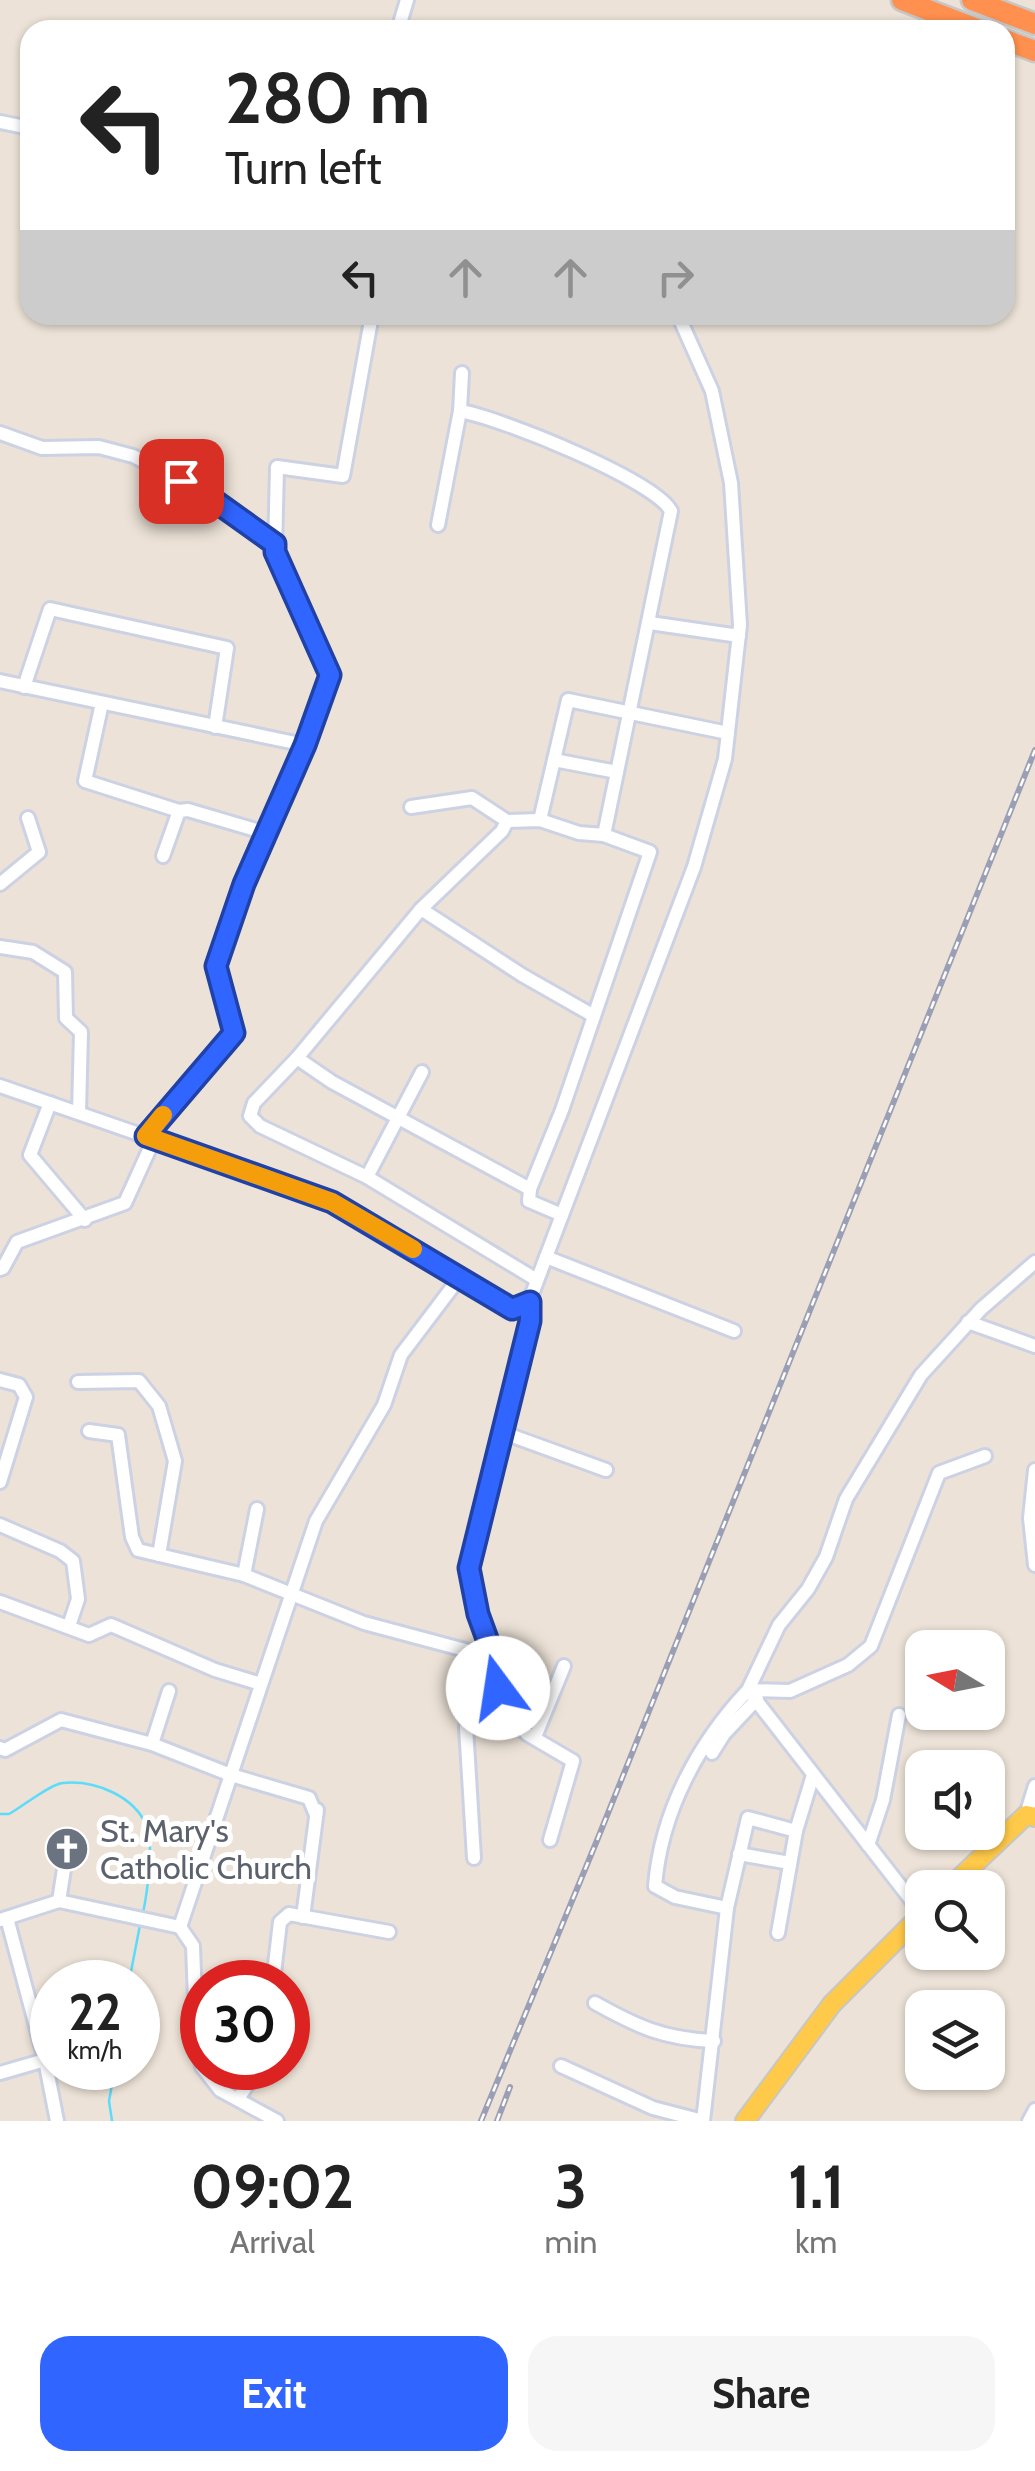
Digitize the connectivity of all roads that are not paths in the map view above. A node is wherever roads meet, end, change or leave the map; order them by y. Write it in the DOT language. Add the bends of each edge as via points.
graph roads {
  1 [pos="902,0"];
  2 [pos="972,0"];
  3 [pos="954,20"];
  4 [pos="1035,24"];
  5 [pos="370,325"];
  6 [pos="683,325"];
  7 [pos="462,372"];
  8 [pos="460,411"];
  9 [pos="0,433"];
  10 [pos="438,525"];
  11 [pos="275,544"];
  12 [pos="650,623"];
  13 [pos="739,636"];
  14 [pos="0,682"];
  15 [pos="24,687"];
  16 [pos="102,703"];
  17 [pos="630,710"];
  18 [pos="215,726"];
  19 [pos="728,733"];
  20 [pos="305,745"];
  21 [pos="554,760"];
  22 [pos="618,772"];
  23 [pos="411,807"];
  24 [pos="179,811"];
  25 [pos="28,818"];
  26 [pos="540,820"];
  27 [pos="507,821"];
  28 [pos="266,832"];
  29 [pos="604,835"];
  30 [pos="163,856"];
  31 [pos="0,884"];
  32 [pos="421,909"];
  33 [pos="0,947"];
  34 [pos="594,1016"];
  35 [pos="296,1058"];
  36 [pos="422,1072"];
  37 [pos="0,1086"];
  38 [pos="50,1103"];
  39 [pos="78,1112"];
  40 [pos="398,1117"];
  41 [pos="150,1137"];
  42 [pos="367,1177"];
  43 [pos="530,1189"];
  44 [pos="562,1215"];
  45 [pos="84,1220"];
  46 [pos="546,1257"];
  47 [pos="1035,1262"];
  48 [pos="0,1268"];
  49 [pos="460,1277"];
  50 [pos="538,1280"];
  51 [pos="530,1302"];
  52 [pos="968,1322"];
  53 [pos="734,1331"];
  54 [pos="1035,1346"];
  55 [pos="0,1380"];
  56 [pos="78,1382"];
  57 [pos="89,1431"];
  58 [pos="504,1433"];
  59 [pos="984,1456"];
  60 [pos="606,1470"];
  61 [pos="1034,1473"];
  62 [pos="0,1482"];
  63 [pos="257,1509"];
  64 [pos="0,1525"];
  65 [pos="1034,1536"];
  66 [pos="159,1555"];
  67 [pos="1035,1566"];
  68 [pos="244,1576"];
  69 [pos="292,1592"];
  70 [pos="0,1602"];
  71 [pos="70,1626"];
  72 [pos="490,1652"];
  73 [pos="564,1666"];
  74 [pos="261,1684"];
  75 [pos="498,1688"];
  76 [pos="169,1690"];
  77 [pos="752,1694"];
  78 [pos="899,1715"];
  79 [pos="535,1738"];
  80 [pos="152,1744"];
  81 [pos="0,1748"];
  82 [pos="712,1753"];
  83 [pos="231,1775"];
  84 [pos="813,1775"];
  85 [pos="1035,1786"];
  86 [pos="1025,1819"];
  87 [pos="796,1831"];
  88 [pos="550,1840"];
  89 [pos="868,1845"];
  90 [pos="738,1854"];
  91 [pos="474,1858"];
  92 [pos="790,1863"];
  93 [pos="64,1869"];
  94 [pos="969,1870"];
  95 [pos="905,1892"];
  96 [pos="59,1901"];
  97 [pos="727,1908"];
  98 [pos="303,1916"];
  99 [pos="3,1919"];
  100 [pos="180,1926"];
  101 [pos="905,1931"];
  102 [pos="390,1932"];
  103 [pos="778,1933"];
  104 [pos="194,1960"];
  105 [pos="276,1960"];
  106 [pos="595,2003"];
  107 [pos="30,2010"];
  108 [pos="714,2041"];
  109 [pos="30,2064"];
  110 [pos="560,2066"];
  111 [pos="0,2072"];
  112 [pos="51,2090"];
  113 [pos="220,2090"];
  114 [pos="244,2090"];
  115 [pos="238,2099"];
  116 [pos="1035,2110"];
  117 [pos="57,2121"];
  118 [pos="278,2121"];
  119 [pos="703,2121"];
  120 [pos="744,2121"];
  121 [pos="1029,2121"];
  1 -- 3 [label="highway"];
  2 -- 4 [label="highway"];
  5 -- 11 [label="street" via="343,476 276,467"];
  6 -- 13 [label="street" via="712,390 731,484"];
  7 -- 8 [label="street"];
  8 -- 10 [label="street"];
  8 -- 12 [label="street" via="614,469 666,502 670,511"];
  9 -- 11 [label="street" via="42,448 99,447 133,456 205,494"];
  11 -- 20 [label="street" via="330,675"];
  12 -- 13 [label="street"];
  12 -- 17 [label="street"];
  13 -- 19 [label="street"];
  14 -- 15 [label="street"];
  15 -- 16 [label="street"];
  15 -- 18 [label="street" via="50,609 227,648"];
  16 -- 18 [label="street"];
  16 -- 24 [label="street" via="85,781"];
  17 -- 19 [label="street"];
  17 -- 21 [label="street" via="568,700"];
  17 -- 22 [label="street"];
  18 -- 20 [label="street"];
  19 -- 44 [label="street" via="694,867"];
  20 -- 28 [label="street"];
  21 -- 22 [label="street"];
  21 -- 26 [label="street"];
  22 -- 29 [label="street"];
  23 -- 27 [label="street" via="472,798"];
  24 -- 28 [label="street"];
  24 -- 30 [label="street"];
  25 -- 31 [label="street" via="39,852"];
  26 -- 27 [label="street"];
  26 -- 29 [label="street"];
  27 -- 32 [label="street"];
  28 -- 41 [label="street" via="216,966 234,1033"];
  29 -- 34 [label="street" via="650,852"];
  32 -- 34 [label="street"];
  32 -- 35 [label="street"];
  33 -- 39 [label="street" via="34,952 65,972 66,1018 80,1032"];
  34 -- 43 [label="street"];
  35 -- 40 [label="street"];
  35 -- 42 [label="street" via="250,1116"];
  36 -- 40 [label="street"];
  37 -- 38 [label="street"];
  38 -- 39 [label="street"];
  38 -- 45 [label="street" via="30,1155"];
  39 -- 41 [label="street"];
  40 -- 42 [label="street"];
  40 -- 43 [label="street"];
  41 -- 45 [label="street" via="125,1203"];
  41 -- 49 [label="street" via="332,1202"];
  42 -- 50 [label="street"];
  43 -- 44 [label="street" via="529,1202"];
  44 -- 46 [label="street"];
  45 -- 48 [label="street" via="17,1242"];
  46 -- 50 [label="street"];
  46 -- 53 [label="street"];
  47 -- 52 [label="street"];
  49 -- 51 [label="street" via="512,1309"];
  49 -- 69 [label="street" via="401,1355 384,1405 316,1522"];
  50 -- 51 [label="street"];
  51 -- 58 [label="street"];
  52 -- 54 [label="street"];
  52 -- 77 [label="street" via="921,1375 846,1499 826,1557 780,1626"];
  55 -- 62 [label="street" via="26,1397"];
  56 -- 66 [label="street" via="140,1381 159,1406 175,1461"];
  57 -- 66 [label="street" via="118,1435 132,1537 138,1550"];
  58 -- 60 [label="street"];
  58 -- 72 [label="street" via="469,1568"];
  59 -- 77 [label="street" via="939,1472 871,1646 848,1665 790,1691"];
  61 -- 65 [label="street"];
  63 -- 68 [label="street"];
  64 -- 71 [label="street" via="73,1561 78,1599"];
  65 -- 67 [label="street"];
  66 -- 68 [label="street"];
  68 -- 69 [label="street"];
  69 -- 72 [label="street" via="364,1623"];
  69 -- 74 [label="street"];
  70 -- 71 [label="street"];
  71 -- 74 [label="street" via="88,1635 111,1625"];
  72 -- 75 [label="street"];
  73 -- 79 [label="street"];
  74 -- 83 [label="street"];
  75 -- 79 [label="street" via="512,1717"];
  75 -- 91 [label="street" via="472,1711 466,1727"];
  76 -- 80 [label="street"];
  77 -- 82 [label="street"];
  77 -- 84 [label="street"];
  77 -- 97 [label="street" via="693,1760 656,1862 654,1886"];
  78 -- 89 [label="street"];
  79 -- 88 [label="street" via="574,1761"];
  80 -- 81 [label="street" via="61,1720"];
  80 -- 83 [label="street"];
  83 -- 98 [label="street" via="310,1798 317,1809"];
  83 -- 100 [label="street"];
  84 -- 87 [label="street"];
  84 -- 89 [label="street"];
  85 -- 86 [label="street"];
  86 -- 94 [label="main road"];
  87 -- 90 [label="street" via="748,1818"];
  87 -- 92 [label="street"];
  89 -- 95 [label="street"];
  90 -- 92 [label="street"];
  90 -- 97 [label="street"];
  92 -- 103 [label="street"];
  93 -- 96 [label="street"];
  96 -- 99 [label="street"];
  96 -- 100 [label="street"];
  97 -- 108 [label="street"];
  98 -- 102 [label="street"];
  98 -- 105 [label="street" via="288,1914 280,1922"];
  99 -- 107 [label="street"];
  100 -- 104 [label="street"];
  101 -- 120 [label="main road" via="832,2004"];
  106 -- 108 [label="street" via="639,2028"];
  108 -- 119 [label="street"];
  109 -- 111 [label="street"];
  110 -- 119 [label="street" via="653,2108"];
  112 -- 117 [label="street"];
  113 -- 115 [label="street"];
  114 -- 115 [label="street"];
  115 -- 118 [label="street"];
  116 -- 121 [label="street"];
}
